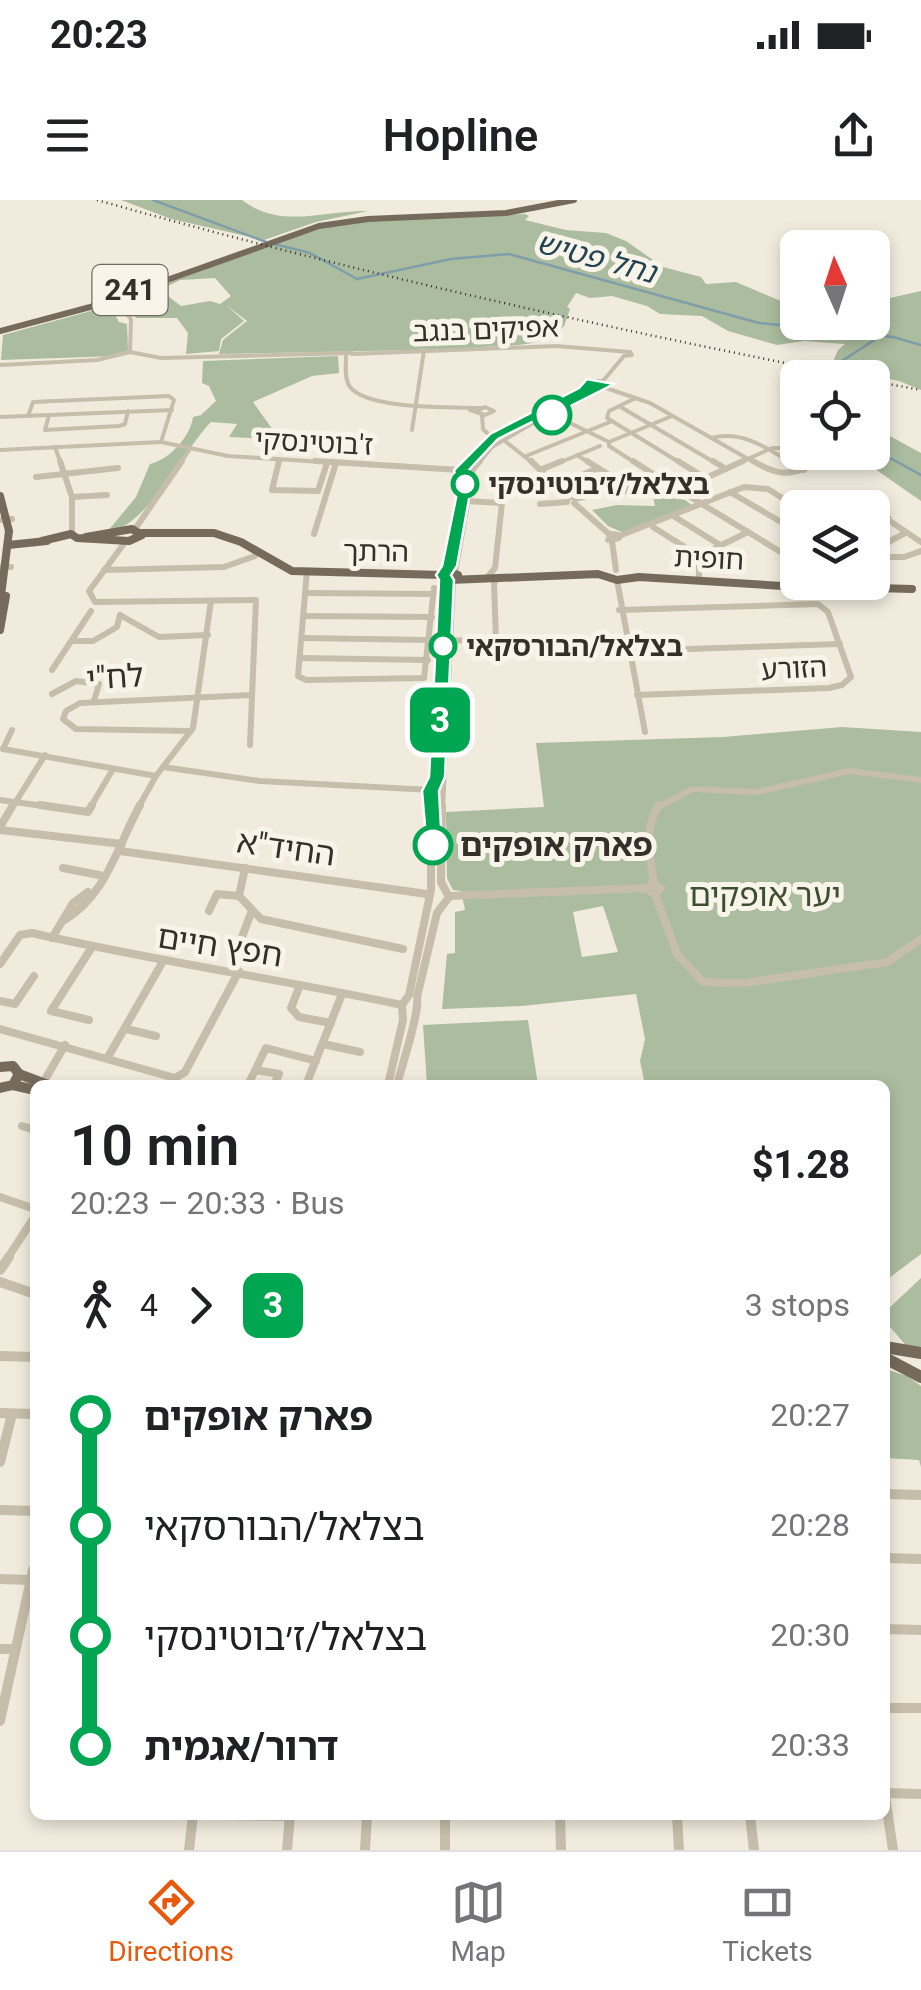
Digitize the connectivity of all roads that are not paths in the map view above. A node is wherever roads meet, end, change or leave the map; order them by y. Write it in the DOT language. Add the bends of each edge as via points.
graph roads {
  1 [pos="564,200"];
  2 [pos="574,200"];
  3 [pos="274,239"];
  4 [pos="259,244"];
  5 [pos="116,300"];
  6 [pos="0,330"];
  7 [pos="424,350"];
  8 [pos="130,352"];
  9 [pos="346,354"];
  10 [pos="138,356"];
  11 [pos="122,357"];
  12 [pos="0,365"];
  13 [pos="604,384"];
  14 [pos="636,398"];
  15 [pos="416,404"];
  16 [pos="619,406"];
  17 [pos="172,410"];
  18 [pos="128,411"];
  19 [pos="480,412"];
  20 [pos="546,414"];
  21 [pos="49,415"];
  22 [pos="28,416"];
  23 [pos="672,416"];
  24 [pos="0,417"];
  25 [pos="610,422"];
  26 [pos="652,424"];
  27 [pos="412,430"];
  28 [pos="586,432"];
  29 [pos="630,433"];
  30 [pos="711,438"];
  31 [pos="499,439"];
  32 [pos="160,444"];
  33 [pos="600,444"];
  34 [pos="609,444"];
  35 [pos="780,446"];
  36 [pos="55,447"];
  37 [pos="0,450"];
  38 [pos="190,450"];
  39 [pos="768,450"];
  40 [pos="578,455"];
  41 [pos="526,456"];
  42 [pos="780,457"];
  43 [pos="748,459"];
  44 [pos="279,460"];
  45 [pos="327,462"];
  46 [pos="336,463"];
  47 [pos="118,468"];
  48 [pos="598,468"];
  49 [pos="726,469"];
  50 [pos="540,470"];
  51 [pos="804,470"];
  52 [pos="467,471"];
  53 [pos="64,472"];
  54 [pos="36,477"];
  55 [pos="705,478"];
  56 [pos="1,483"];
  57 [pos="557,486"];
  58 [pos="672,489"];
  59 [pos="684,491"];
  60 [pos="628,492"];
  61 [pos="730,492"];
  62 [pos="0,496"];
  63 [pos="107,496"];
  64 [pos="780,497"];
  65 [pos="72,498"];
  66 [pos="571,500"];
  67 [pos="466,501"];
  68 [pos="540,504"];
  69 [pos="703,504"];
  70 [pos="674,516"];
  71 [pos="890,519"];
  72 [pos="6,520"];
  73 [pos="780,521"];
  74 [pos="653,527"];
  75 [pos="748,532"];
  76 [pos="905,533"];
  77 [pos="138,534"];
  78 [pos="314,534"];
  79 [pos="613,537"];
  80 [pos="73,538"];
  81 [pos="123,538"];
  82 [pos="14,542"];
  83 [pos="921,542"];
  84 [pos="890,543"];
  85 [pos="720,545"];
  86 [pos="921,550"];
  87 [pos="780,553"];
  88 [pos="255,556"];
  89 [pos="699,556"];
  90 [pos="890,556"];
  91 [pos="6,567"];
  92 [pos="104,570"];
  93 [pos="308,571"];
  94 [pos="617,575"];
  95 [pos="451,576"];
  96 [pos="495,576"];
  97 [pos="699,577"];
  98 [pos="780,580"];
  99 [pos="780,580"];
  100 [pos="921,583"];
  101 [pos="914,588"];
  102 [pos="305,593"];
  103 [pos="211,601"];
  104 [pos="0,604"];
  105 [pos="122,604"];
  106 [pos="620,610"];
  107 [pos="91,611"];
  108 [pos="120,615"];
  109 [pos="304,616"];
  110 [pos="432,617"];
  111 [pos="0,630"];
  112 [pos="208,635"];
  113 [pos="302,638"];
  114 [pos="430,640"];
  115 [pos="446,640"];
  116 [pos="73,641"];
  117 [pos="840,644"];
  118 [pos="628,651"];
  119 [pos="300,658"];
  120 [pos="428,660"];
  121 [pos="52,670"];
  122 [pos="52,694"];
  123 [pos="252,695"];
  124 [pos="637,695"];
  125 [pos="200,698"];
  126 [pos="94,702"];
  127 [pos="12,730"];
  128 [pos="192,731"];
  129 [pos="645,732"];
  130 [pos="250,746"];
  131 [pos="1,751"];
  132 [pos="45,755"];
  133 [pos="163,767"];
  134 [pos="113,769"];
  135 [pos="156,776"];
  136 [pos="921,780"];
  137 [pos="440,791"];
  138 [pos="0,800"];
  139 [pos="16,802"];
  140 [pos="2,829"];
  141 [pos="115,847"];
  142 [pos="63,868"];
  143 [pos="245,868"];
  144 [pos="99,875"];
  145 [pos="652,889"];
  146 [pos="446,892"];
  147 [pos="429,895"];
  148 [pos="239,896"];
  149 [pos="441,904"];
  150 [pos="78,906"];
  151 [pos="209,911"];
  152 [pos="251,914"];
  153 [pos="242,937"];
  154 [pos="52,938"];
  155 [pos="921,939"];
  156 [pos="92,947"];
  157 [pos="403,949"];
  158 [pos="162,963"];
  159 [pos="0,964"];
  160 [pos="239,972"];
  161 [pos="34,976"];
  162 [pos="300,985"];
  163 [pos="342,994"];
  164 [pos="0,1001"];
  165 [pos="417,1002"];
  166 [pos="404,1006"];
  167 [pos="416,1012"];
  168 [pos="89,1020"];
  169 [pos="331,1023"];
  170 [pos="0,1029"];
  171 [pos="126,1030"];
  172 [pos="156,1036"];
  173 [pos="323,1044"];
  174 [pos="65,1046"];
  175 [pos="360,1052"];
  176 [pos="108,1058"];
  177 [pos="316,1061"];
  178 [pos="0,1067"];
  179 [pos="256,1070"];
  180 [pos="16,1079"];
  181 [pos="45,1080"];
  182 [pos="251,1080"];
  183 [pos="276,1080"];
  184 [pos="308,1080"];
  185 [pos="389,1080"];
  186 [pos="398,1080"];
  187 [pos="30,1083"];
  188 [pos="0,1088"];
  189 [pos="22,1126"];
  190 [pos="30,1128"];
  191 [pos="0,1197"];
  192 [pos="30,1211"];
  193 [pos="30,1221"];
  194 [pos="0,1270"];
  195 [pos="0,1282"];
  196 [pos="30,1292"];
  197 [pos="890,1348"];
  198 [pos="921,1353"];
  199 [pos="0,1356"];
  200 [pos="30,1356"];
  201 [pos="890,1359"];
  202 [pos="890,1360"];
  203 [pos="921,1367"];
  204 [pos="921,1376"];
  205 [pos="0,1414"];
  206 [pos="12,1414"];
  207 [pos="30,1414"];
  208 [pos="0,1462"];
  209 [pos="890,1494"];
  210 [pos="921,1494"];
  211 [pos="0,1510"];
  212 [pos="30,1510"];
  213 [pos="890,1558"];
  214 [pos="921,1559"];
  215 [pos="30,1575"];
  216 [pos="0,1579"];
  217 [pos="30,1584"];
  218 [pos="890,1629"];
  219 [pos="921,1630"];
  220 [pos="0,1649"];
  221 [pos="16,1649"];
  222 [pos="890,1708"];
  223 [pos="921,1708"];
  224 [pos="0,1721"];
  225 [pos="921,1794"];
  226 [pos="890,1795"];
  227 [pos="192,1820"];
  228 [pos="290,1820"];
  229 [pos="366,1820"];
  230 [pos="445,1820"];
  231 [pos="560,1820"];
  232 [pos="676,1820"];
  233 [pos="751,1820"];
  234 [pos="889,1820"];
  235 [pos="189,1850"];
  236 [pos="287,1850"];
  237 [pos="365,1850"];
  238 [pos="445,1850"];
  239 [pos="561,1850"];
  240 [pos="678,1850"];
  241 [pos="754,1850"];
  242 [pos="893,1850"];
  1 -- 3 [label="main road, 241" via="493,212 349,218"];
  2 -- 3 [label="main road, 241" via="506,213 350,220"];
  3 -- 4 [label="main road, 241"];
  4 -- 5 [label="main road, 241"];
  4 -- 5 [label="main road, 241"];
  5 -- 6 [label="main road, 241"];
  5 -- 6 [label="main road, 241"];
  5 -- 8 [label="street" via="131,319"];
  7 -- 9 [label="street, אפיקים בנגב"];
  7 -- 13 [label="street, אפיקים בנגב" via="556,346 622,355"];
  7 -- 15 [label="street"];
  8 -- 10 [label="street"];
  8 -- 11 [label="street"];
  9 -- 10 [label="street, אפיקים בנגב"];
  9 -- 15 [label="street" via="347,381 358,394"];
  10 -- 11 [label="street, אפיקים בנגב"];
  11 -- 12 [label="street"];
  13 -- 14 [label="street"];
  13 -- 20 [label="street"];
  14 -- 16 [label="street"];
  14 -- 23 [label="street"];
  15 -- 19 [label="street"];
  15 -- 27 [label="street"];
  16 -- 25 [label="street" via="607,412"];
  16 -- 26 [label="street"];
  17 -- 18 [label="street"];
  17 -- 22 [label="street" via="172,397 33,402"];
  17 -- 32 [label="street"];
  18 -- 21 [label="street"];
  18 -- 21 [label="street" via="123,425 45,430"];
  19 -- 31 [label="street" via="485,433"];
  19 -- 31 [label="street" via="490,414 487,429"];
  20 -- 28 [label="street"];
  20 -- 31 [label="street"];
  21 -- 22 [label="street"];
  22 -- 24 [label="street"];
  23 -- 26 [label="street"];
  23 -- 30 [label="street"];
  25 -- 28 [label="street"];
  25 -- 29 [label="street"];
  26 -- 29 [label="street"];
  26 -- 49 [label="street"];
  28 -- 33 [label="street"];
  28 -- 41 [label="street"];
  29 -- 34 [label="street"];
  29 -- 55 [label="street"];
  30 -- 39 [label="street" via="738,434"];
  30 -- 43 [label="street"];
  31 -- 41 [label="street"];
  31 -- 52 [label="street"];
  32 -- 36 [label="street, ז'בוטינסקי"];
  32 -- 38 [label="street, ז'בוטינסקי"];
  33 -- 34 [label="street"];
  33 -- 40 [label="street"];
  34 -- 58 [label="street"];
  35 -- 39 [label="street"];
  36 -- 37 [label="street, ז'בוטינסקי"];
  36 -- 53 [label="street"];
  38 -- 44 [label="street, ז'בוטינסקי"];
  38 -- 77 [label="street"];
  39 -- 42 [label="street"];
  39 -- 43 [label="street"];
  40 -- 48 [label="street"];
  40 -- 50 [label="street"];
  41 -- 50 [label="street"];
  43 -- 49 [label="street"];
  43 -- 51 [label="street" via="775,474"];
  44 -- 45 [label="street, ז'בוטינסקי"];
  44 -- 45 [label="street" via="272,490 318,491"];
  45 -- 46 [label="street, ז'בוטינסקי"];
  46 -- 52 [label="street, ז'בוטינסקי"];
  46 -- 78 [label="street"];
  47 -- 53 [label="street"];
  48 -- 57 [label="street"];
  48 -- 60 [label="street"];
  49 -- 55 [label="street"];
  50 -- 57 [label="street"];
  52 -- 67 [label="street"];
  52 -- 95 [label="street"];
  53 -- 54 [label="street"];
  53 -- 65 [label="street"];
  55 -- 59 [label="street"];
  56 -- 72 [label="main road"];
  57 -- 66 [label="street"];
  58 -- 59 [label="street"];
  58 -- 60 [label="street"];
  59 -- 69 [label="street"];
  60 -- 66 [label="street"];
  61 -- 64 [label="street" via="763,487"];
  61 -- 69 [label="street"];
  61 -- 73 [label="street"];
  62 -- 72 [label="main road"];
  63 -- 65 [label="street"];
  65 -- 80 [label="street"];
  66 -- 68 [label="street"];
  66 -- 79 [label="street"];
  67 -- 95 [label="street"];
  67 -- 96 [label="street" via="502,503"];
  69 -- 70 [label="street"];
  69 -- 75 [label="street"];
  70 -- 74 [label="street"];
  70 -- 85 [label="street"];
  71 -- 76 [label="street"];
  72 -- 82 [label="main road"];
  74 -- 79 [label="street"];
  74 -- 89 [label="street"];
  75 -- 85 [label="street"];
  75 -- 87 [label="street"];
  76 -- 83 [label="street"];
  76 -- 84 [label="street"];
  77 -- 81 [label="main road"];
  77 -- 93 [label="main road, הרתך" via="224,535 283,568"];
  79 -- 94 [label="street"];
  80 -- 81 [label="main road"];
  80 -- 82 [label="main road"];
  81 -- 92 [label="street"];
  82 -- 91 [label="main road"];
  85 -- 89 [label="street"];
  86 -- 90 [label="street"];
  88 -- 92 [label="street" via="224,567"];
  89 -- 97 [label="street"];
  91 -- 104 [label="main road"];
  91 -- 111 [label="main road"];
  92 -- 105 [label="street" via="88,594 95,602"];
  93 -- 95 [label="main road, הרתך"];
  93 -- 102 [label="street"];
  94 -- 96 [label="main road, חופית"];
  94 -- 97 [label="main road, חופית"];
  94 -- 98 [label="main road, חופית"];
  94 -- 106 [label="street"];
  95 -- 96 [label="main road, חופית"];
  95 -- 115 [label="street"];
  96 -- 115 [label="street" via="496,639"];
  97 -- 99 [label="main road, חופית"];
  100 -- 101 [label="main road"];
  102 -- 109 [label="street"];
  102 -- 110 [label="street" via="434,591"];
  103 -- 105 [label="street"];
  103 -- 112 [label="street"];
  103 -- 123 [label="street" via="256,600"];
  105 -- 108 [label="street"];
  106 -- 117 [label="street, הזורע" via="802,602 826,610"];
  106 -- 118 [label="street"];
  107 -- 116 [label="street"];
  108 -- 112 [label="street" via="159,637"];
  108 -- 116 [label="street" via="116,627 93,641"];
  109 -- 110 [label="street"];
  109 -- 113 [label="street"];
  110 -- 114 [label="street"];
  112 -- 125 [label="street"];
  113 -- 114 [label="street"];
  113 -- 119 [label="street"];
  114 -- 115 [label="street"];
  114 -- 120 [label="street"];
  115 -- 137 [label="street"];
  116 -- 121 [label="street"];
  117 -- 118 [label="street"];
  117 -- 124 [label="street, הזורע" via="851,677 837,687"];
  118 -- 124 [label="street"];
  119 -- 120 [label="street"];
  119 -- 120 [label="street" via="298,676 306,680 420,680"];
  122 -- 126 [label="street" via="76,680 99,684"];
  123 -- 125 [label="street, לח\"י"];
  123 -- 130 [label="street"];
  124 -- 129 [label="street"];
  125 -- 126 [label="street, לח\"י"];
  125 -- 128 [label="street"];
  126 -- 128 [label="street, לח\"י" via="71,706 65,724"];
  127 -- 131 [label="street"];
  128 -- 133 [label="street"];
  131 -- 132 [label="street"];
  132 -- 134 [label="street"];
  132 -- 139 [label="street"];
  133 -- 135 [label="street"];
  133 -- 137 [label="street" via="260,782"];
  134 -- 135 [label="street"];
  134 -- 139 [label="street" via="88,812"];
  135 -- 141 [label="street"];
  136 -- 145 [label="street" via="849,772 757,792 692,788 653,814"];
  137 -- 146 [label="street"];
  137 -- 147 [label="street"];
  138 -- 139 [label="street"];
  139 -- 140 [label="street"];
  140 -- 141 [label="street, החיד\"א"];
  141 -- 143 [label="street, החיד\"א"];
  141 -- 144 [label="street"];
  141 -- 150 [label="street"];
  142 -- 144 [label="street"];
  143 -- 147 [label="street, החיד\"א"];
  143 -- 148 [label="street"];
  144 -- 150 [label="street"];
  145 -- 146 [label="street"];
  145 -- 155 [label="street" via="677,954 703,982 887,962"];
  146 -- 147 [label="street"];
  146 -- 149 [label="street"];
  147 -- 149 [label="street"];
  147 -- 166 [label="street"];
  148 -- 151 [label="street" via="217,894"];
  148 -- 152 [label="street"];
  149 -- 165 [label="street"];
  150 -- 154 [label="street"];
  152 -- 153 [label="street"];
  152 -- 157 [label="street"];
  154 -- 156 [label="street, חפץ חיים"];
  154 -- 159 [label="street, חפץ חיים" via="20,935"];
  156 -- 158 [label="street, חפץ חיים"];
  156 -- 168 [label="street" via="51,1011"];
  158 -- 160 [label="street, חפץ חיים"];
  158 -- 171 [label="street"];
  160 -- 162 [label="street, חפץ חיים"];
  160 -- 176 [label="street" via="176,1078"];
  161 -- 164 [label="street" via="12,1004"];
  162 -- 163 [label="street, חפץ חיים"];
  162 -- 169 [label="street" via="290,1008 299,1017"];
  163 -- 166 [label="street, חפץ חיים"];
  163 -- 169 [label="street"];
  165 -- 166 [label="street"];
  165 -- 167 [label="street"];
  166 -- 167 [label="street"];
  166 -- 185 [label="street"];
  167 -- 186 [label="street"];
  169 -- 173 [label="street"];
  170 -- 174 [label="street"];
  171 -- 172 [label="street"];
  171 -- 176 [label="street"];
  173 -- 175 [label="street"];
  173 -- 177 [label="street"];
  174 -- 176 [label="street"];
  174 -- 181 [label="street"];
  177 -- 179 [label="street" via="266,1048"];
  177 -- 184 [label="street"];
  178 -- 180 [label="main road" via="13,1066"];
  179 -- 182 [label="street"];
  179 -- 183 [label="street" via="279,1074"];
  180 -- 187 [label="main road"];
  180 -- 188 [label="main road"];
  189 -- 190 [label="street"];
  191 -- 192 [label="street"];
  193 -- 194 [label="street"];
  195 -- 196 [label="street"];
  197 -- 198 [label="main road"];
  199 -- 200 [label="street"];
  201 -- 203 [label="main road"];
  202 -- 204 [label="main road"];
  205 -- 206 [label="street"];
  206 -- 207 [label="street"];
  206 -- 208 [label="street"];
  209 -- 210 [label="street"];
  211 -- 212 [label="street"];
  213 -- 214 [label="street"];
  215 -- 216 [label="street"];
  217 -- 221 [label="street"];
  218 -- 219 [label="street"];
  220 -- 221 [label="street"];
  221 -- 224 [label="street"];
  222 -- 223 [label="street"];
  225 -- 226 [label="street"];
  227 -- 235 [label="street"];
  228 -- 236 [label="street"];
  229 -- 237 [label="street"];
  230 -- 238 [label="street"];
  231 -- 239 [label="street"];
  232 -- 240 [label="street"];
  233 -- 241 [label="street"];
  234 -- 242 [label="street"];
}
